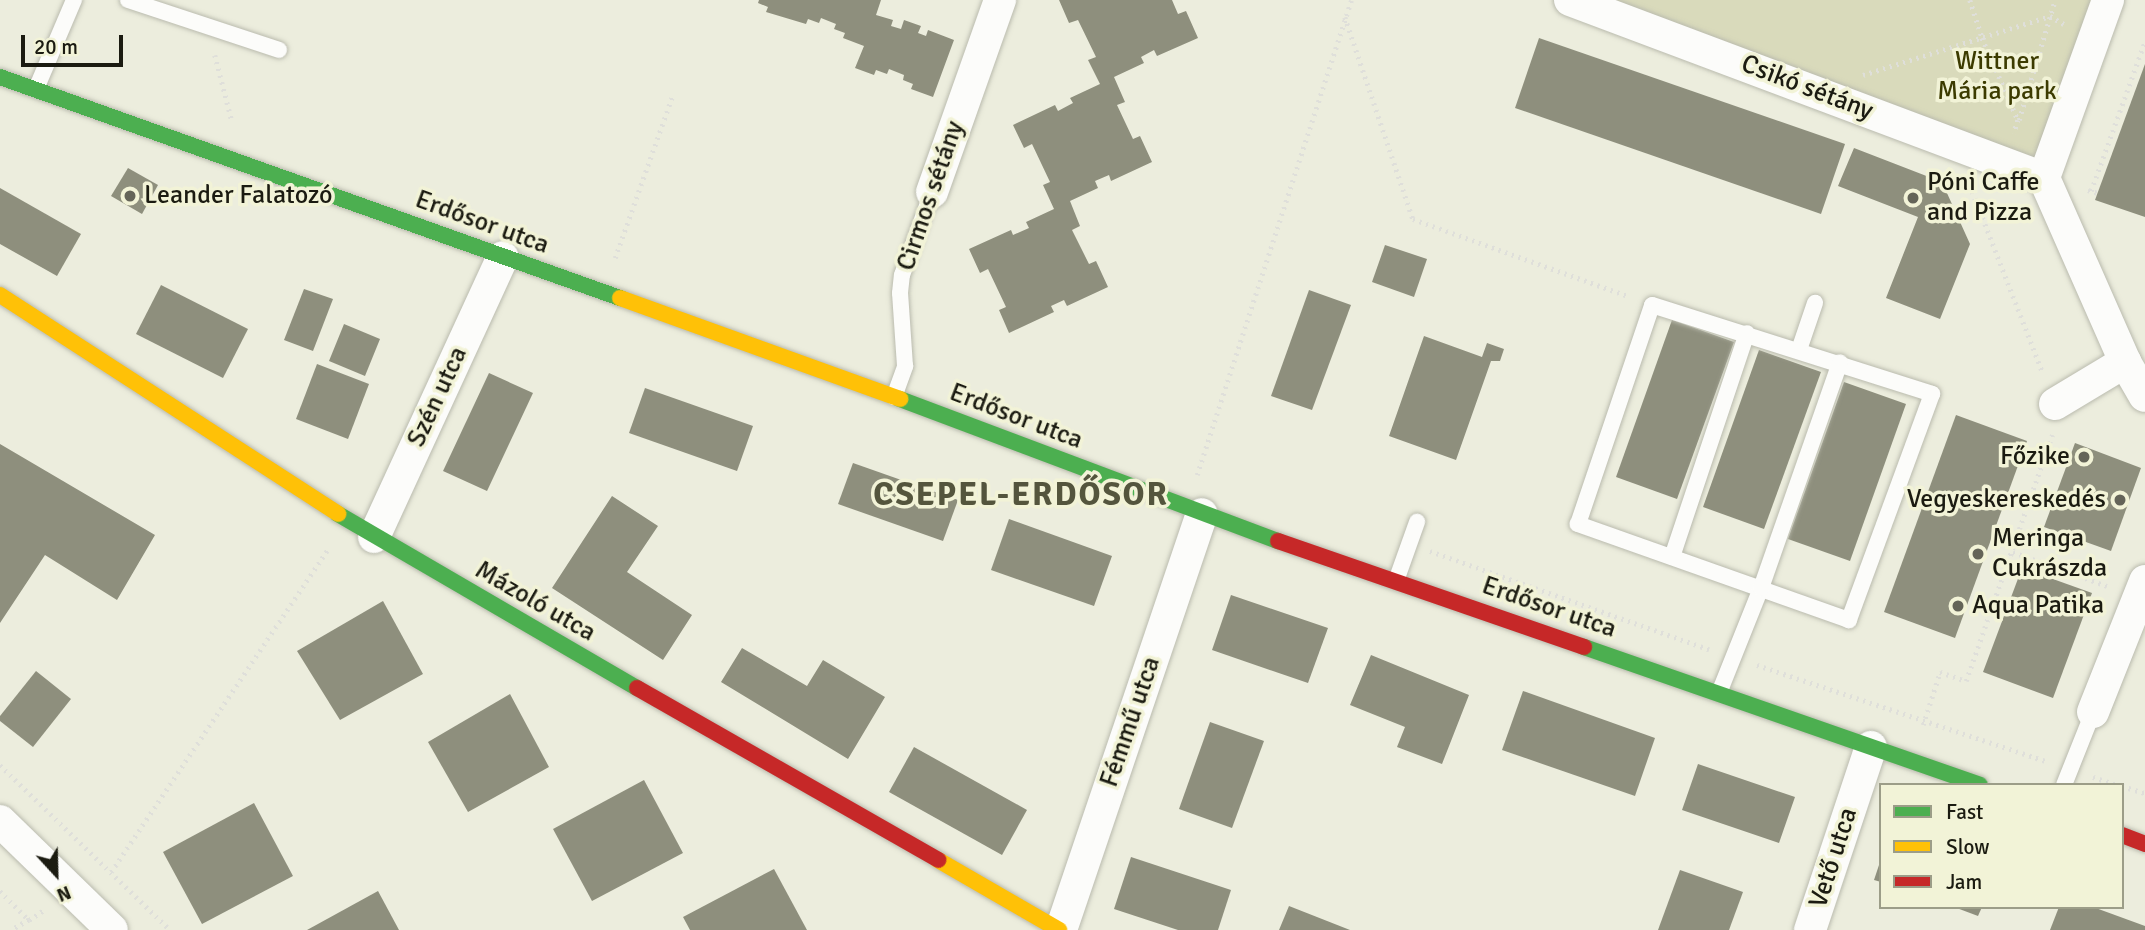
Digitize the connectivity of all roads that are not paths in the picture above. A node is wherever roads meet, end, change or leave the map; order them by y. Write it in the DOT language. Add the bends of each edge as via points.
graph roads {
  1 [pos="74,0"];
  2 [pos="128,0"];
  3 [pos="1570,0"];
  4 [pos="2108,0"];
  5 [pos="993,2"];
  6 [pos="279,50"];
  7 [pos="0,77"];
  8 [pos="36,89"];
  9 [pos="2044,178"];
  10 [pos="932,192"];
  11 [pos="503,257"];
  12 [pos="0,295"];
  13 [pos="1815,303"];
  14 [pos="1747,333"];
  15 [pos="1799,350"];
  16 [pos="1840,362"];
  17 [pos="2125,362"];
  18 [pos="2145,396"];
  19 [pos="894,397"];
  20 [pos="2055,404"];
  21 [pos="1202,514"];
  22 [pos="1417,522"];
  23 [pos="373,537"];
  24 [pos="1672,557"];
  25 [pos="1396,581"];
  26 [pos="1760,588"];
  27 [pos="2142,589"];
  28 [pos="1719,693"];
  29 [pos="2093,712"];
  30 [pos="1871,747"];
  31 [pos="2067,777"];
  32 [pos="1974,783"];
  33 [pos="0,821"];
  34 [pos="2124,836"];
  35 [pos="2145,844"];
  36 [pos="111,930"];
  37 [pos="1060,930"];
  38 [pos="1810,930"];
  1 -- 8 [label="lane"];
  2 -- 6 [label="lane"];
  3 -- 9 [label="street, Csikó sétány"];
  4 -- 9 [label="street"];
  5 -- 10 [label="street, Cirmos sétány"];
  7 -- 8 [label="street, Erdősor utca"];
  8 -- 11 [label="street, Erdősor utca"];
  9 -- 17 [label="street"];
  10 -- 19 [label="lane, Cirmos sétány" via="902,275 905,366"];
  11 -- 19 [label="street, Erdősor utca"];
  11 -- 23 [label="street, Szén utca"];
  12 -- 23 [label="street, Mázoló utca"];
  13 -- 15 [label="lane"];
  14 -- 15 [label="lane"];
  14 -- 24 [label="lane"];
  14 -- 24 [label="lane" via="1652,305 1578,524"];
  15 -- 16 [label="lane"];
  16 -- 26 [label="lane"];
  16 -- 26 [label="lane" via="1932,394 1849,620"];
  17 -- 18 [label="street"];
  17 -- 20 [label="street"];
  19 -- 21 [label="street, Erdősor utca"];
  21 -- 25 [label="street, Erdősor utca"];
  21 -- 37 [label="street, Fémmű utca"];
  22 -- 25 [label="lane"];
  23 -- 37 [label="street, Mázoló utca"];
  24 -- 26 [label="lane"];
  25 -- 28 [label="street, Erdősor utca"];
  26 -- 28 [label="lane"];
  27 -- 29 [label="street"];
  28 -- 30 [label="street, Erdősor utca"];
  29 -- 31 [label="lane"];
  30 -- 32 [label="street, Erdősor utca"];
  30 -- 38 [label="street, Vető utca"];
  33 -- 36 [label="street"];
  34 -- 35 [label="street"];
}
